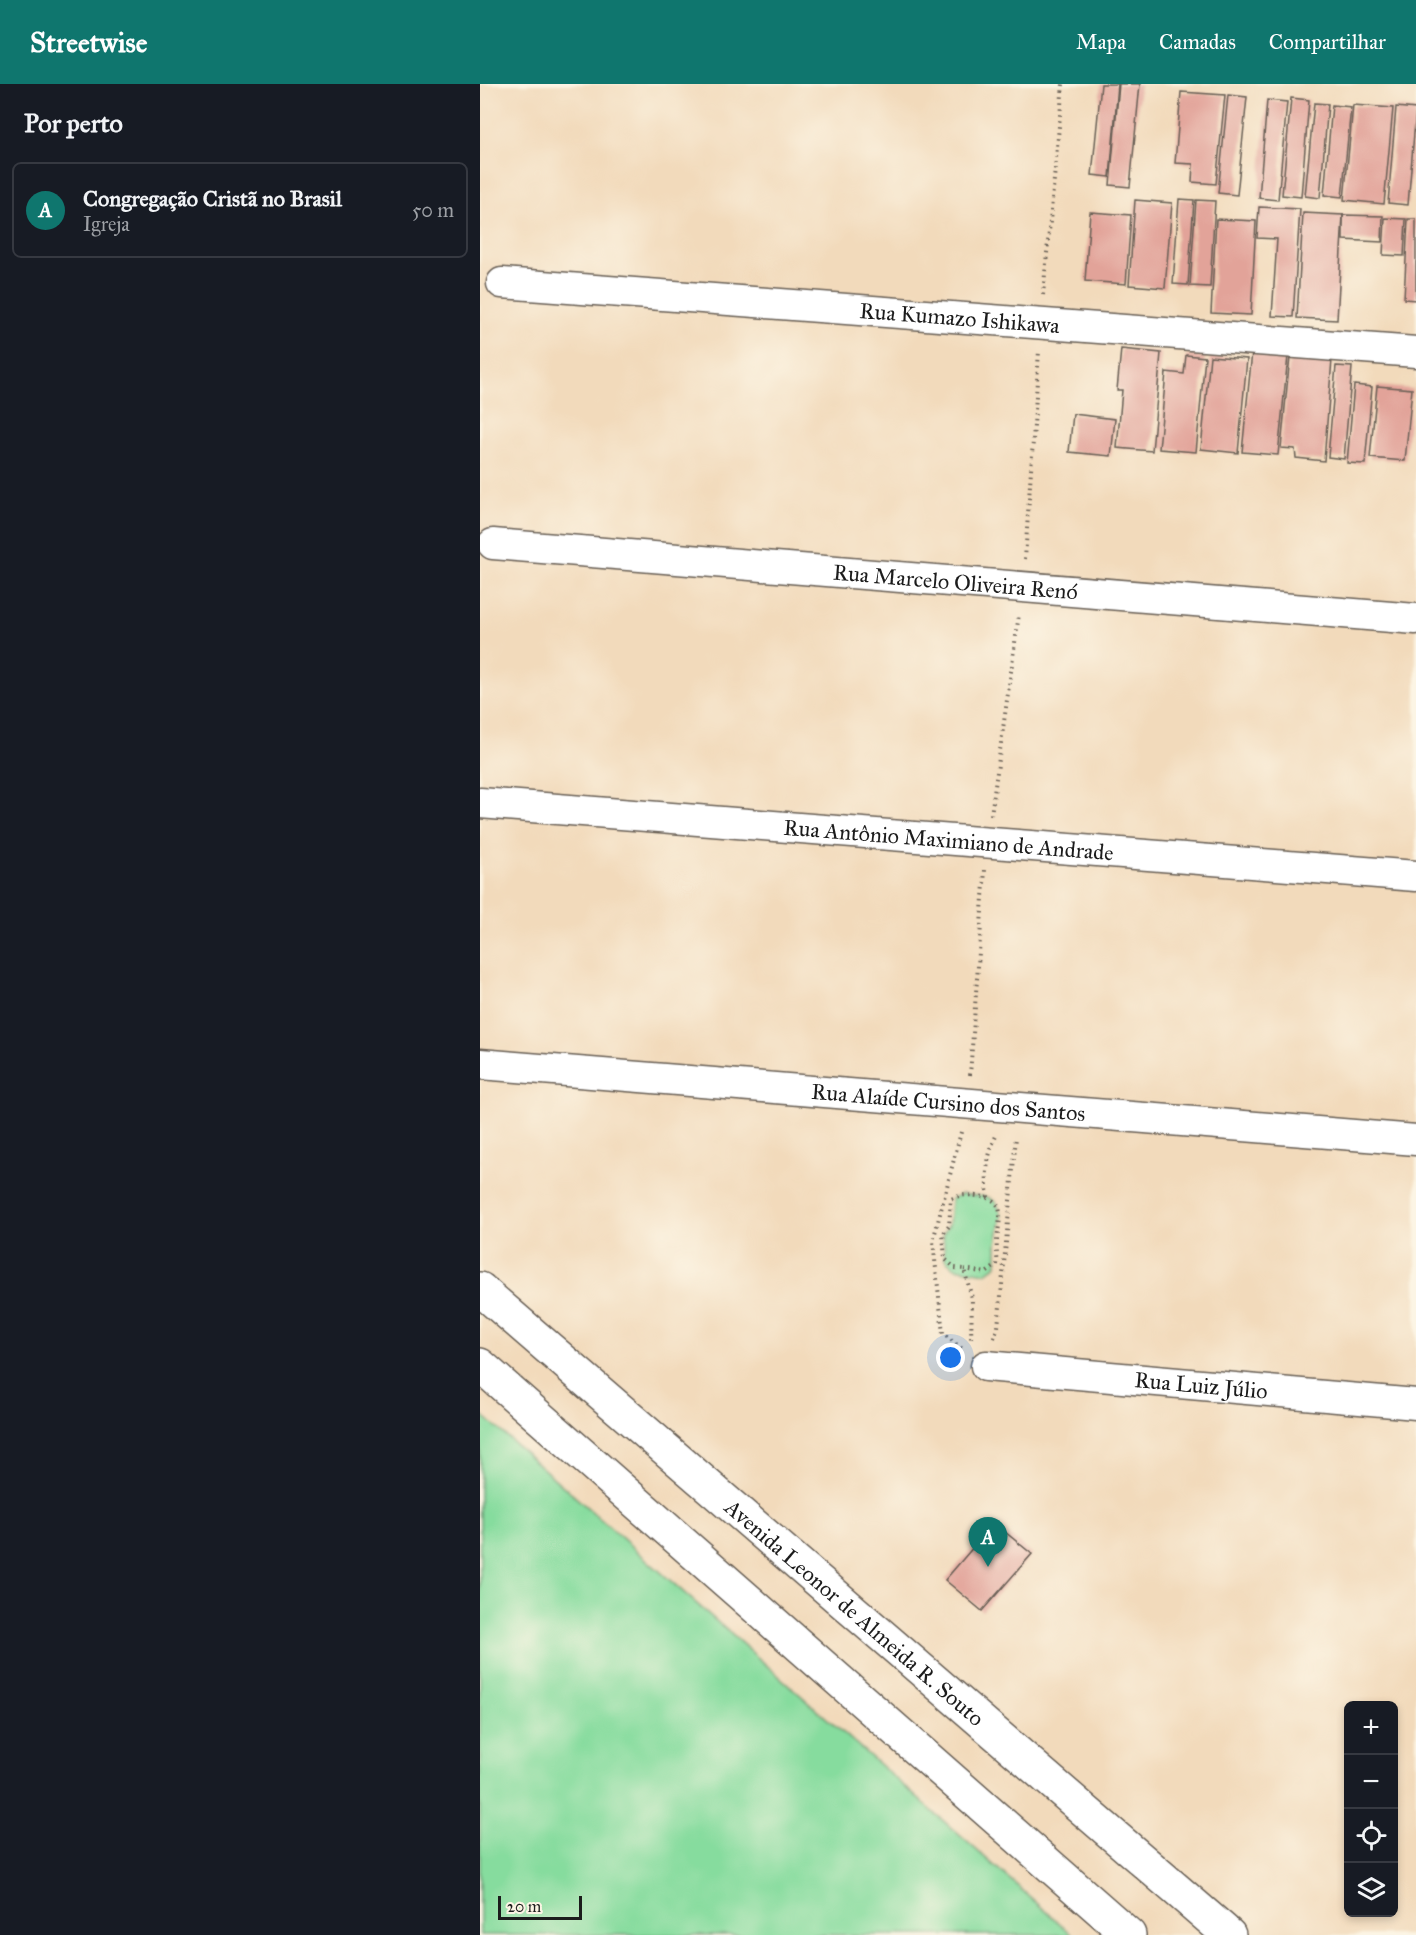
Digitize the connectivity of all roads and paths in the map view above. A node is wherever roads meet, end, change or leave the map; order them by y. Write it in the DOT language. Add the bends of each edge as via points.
graph roads {
  1 [pos="502,283"];
  2 [pos="1416,352"];
  3 [pos="493,544"];
  4 [pos="1416,619"];
  5 [pos="480,802"];
  6 [pos="1416,876"];
  7 [pos="480,1064"];
  8 [pos="1019,1108"];
  9 [pos="1416,1140"];
  10 [pos="988,1197"];
  11 [pos="964,1269"];
  12 [pos="480,1288"];
  13 [pos="978,1360"];
  14 [pos="480,1365"];
  15 [pos="1416,1404"];
  16 [pos="1129,1935"];
  17 [pos="1229,1935"];
  1 -- 2 [label="street, Rua Kumazo Ishikawa"];
  3 -- 4 [label="street, Rua Marcelo Oliveira Renó"];
  5 -- 6 [label="street, Rua Antônio Maximiano de Andrade"];
  7 -- 8 [label="street, Rua Alaíde Cursino dos Santos"];
  8 -- 9 [label="street, Rua Alaíde Cursino dos Santos"];
  8 -- 10 [label="path" via="1002,1124 992,1144 986,1179"];
  10 -- 11 [label="path" via="996,1202 1002,1215 997,1265 986,1273"];
  10 -- 11 [label="path" via="962,1194 951,1199 943,1250 945,1259 955,1268"];
  11 -- 13 [label="path" via="972,1298"];
  12 -- 17 [label="main road, Avenida Leonor de Almeida R. Souto"];
  13 -- 15 [label="street, Rua Luiz Júlio"];
  14 -- 16 [label="main road"];
}
